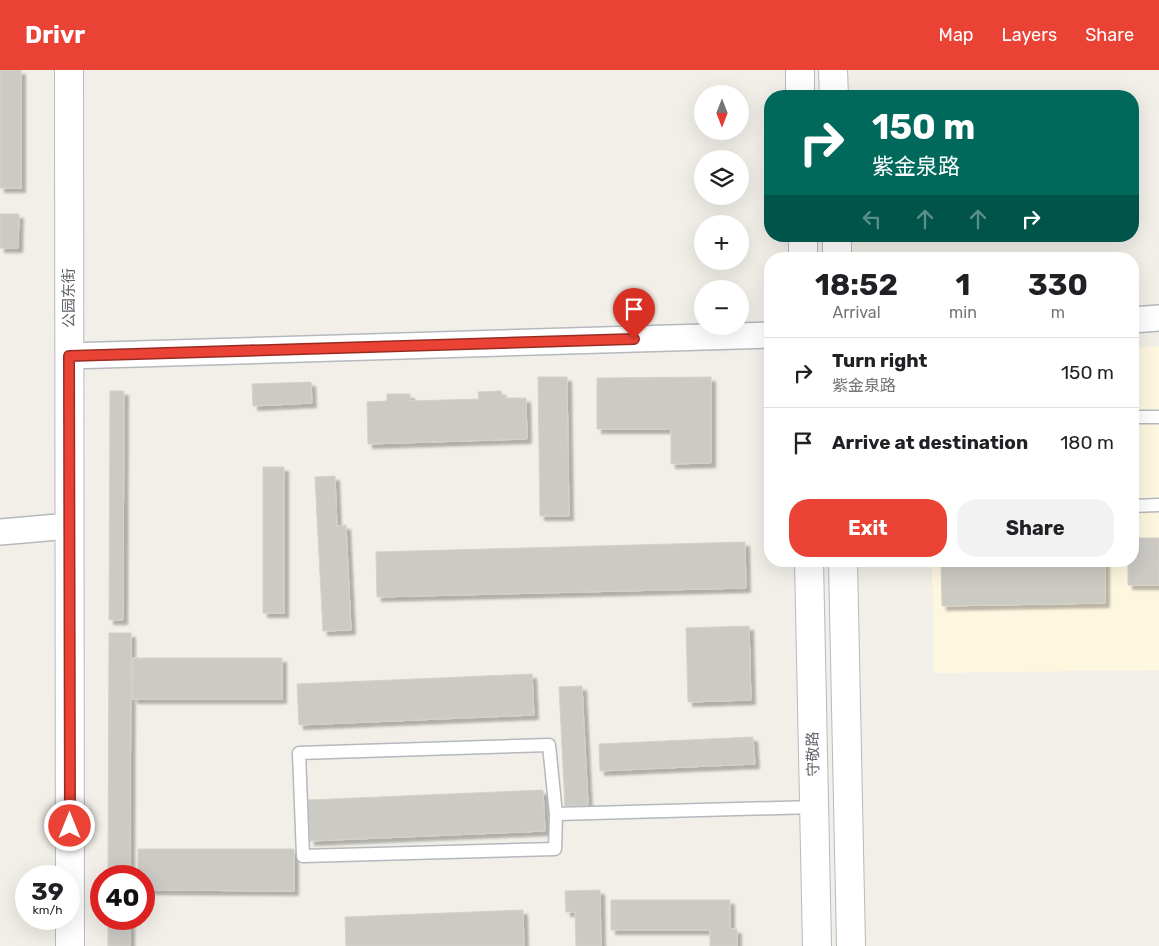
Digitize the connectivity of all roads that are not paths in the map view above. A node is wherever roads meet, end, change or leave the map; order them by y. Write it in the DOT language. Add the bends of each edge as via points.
graph roads {
  1 [pos="69,70"];
  2 [pos="800,70"];
  3 [pos="833,70"];
  4 [pos="800,90"];
  5 [pos="834,90"];
  6 [pos="1159,318"];
  7 [pos="1139,319"];
  8 [pos="764,335"];
  9 [pos="69,356"];
  10 [pos="1139,417"];
  11 [pos="1159,417"];
  12 [pos="1139,506"];
  13 [pos="1159,506"];
  14 [pos="69,526"];
  15 [pos="0,532"];
  16 [pos="809,567"];
  17 [pos="843,567"];
  18 [pos="814,806"];
  19 [pos="556,814"];
  20 [pos="70,946"];
  21 [pos="817,946"];
  22 [pos="851,946"];
  1 -- 9 [label="main road, 公园东街"];
  2 -- 4 [label="main road"];
  3 -- 5 [label="main road"];
  6 -- 7 [label="street"];
  8 -- 9 [label="street"];
  9 -- 14 [label="main road, 公园东街"];
  10 -- 11 [label="lane"];
  12 -- 13 [label="lane"];
  14 -- 15 [label="street"];
  14 -- 20 [label="main road, 公园东街"];
  16 -- 18 [label="main road, 守敬路"];
  17 -- 22 [label="main road"];
  18 -- 19 [label="lane"];
  18 -- 21 [label="main road, 守敬路"];
  19 -- 19 [label="lane" via="555,849 303,856 299,753 549,745"];
}
